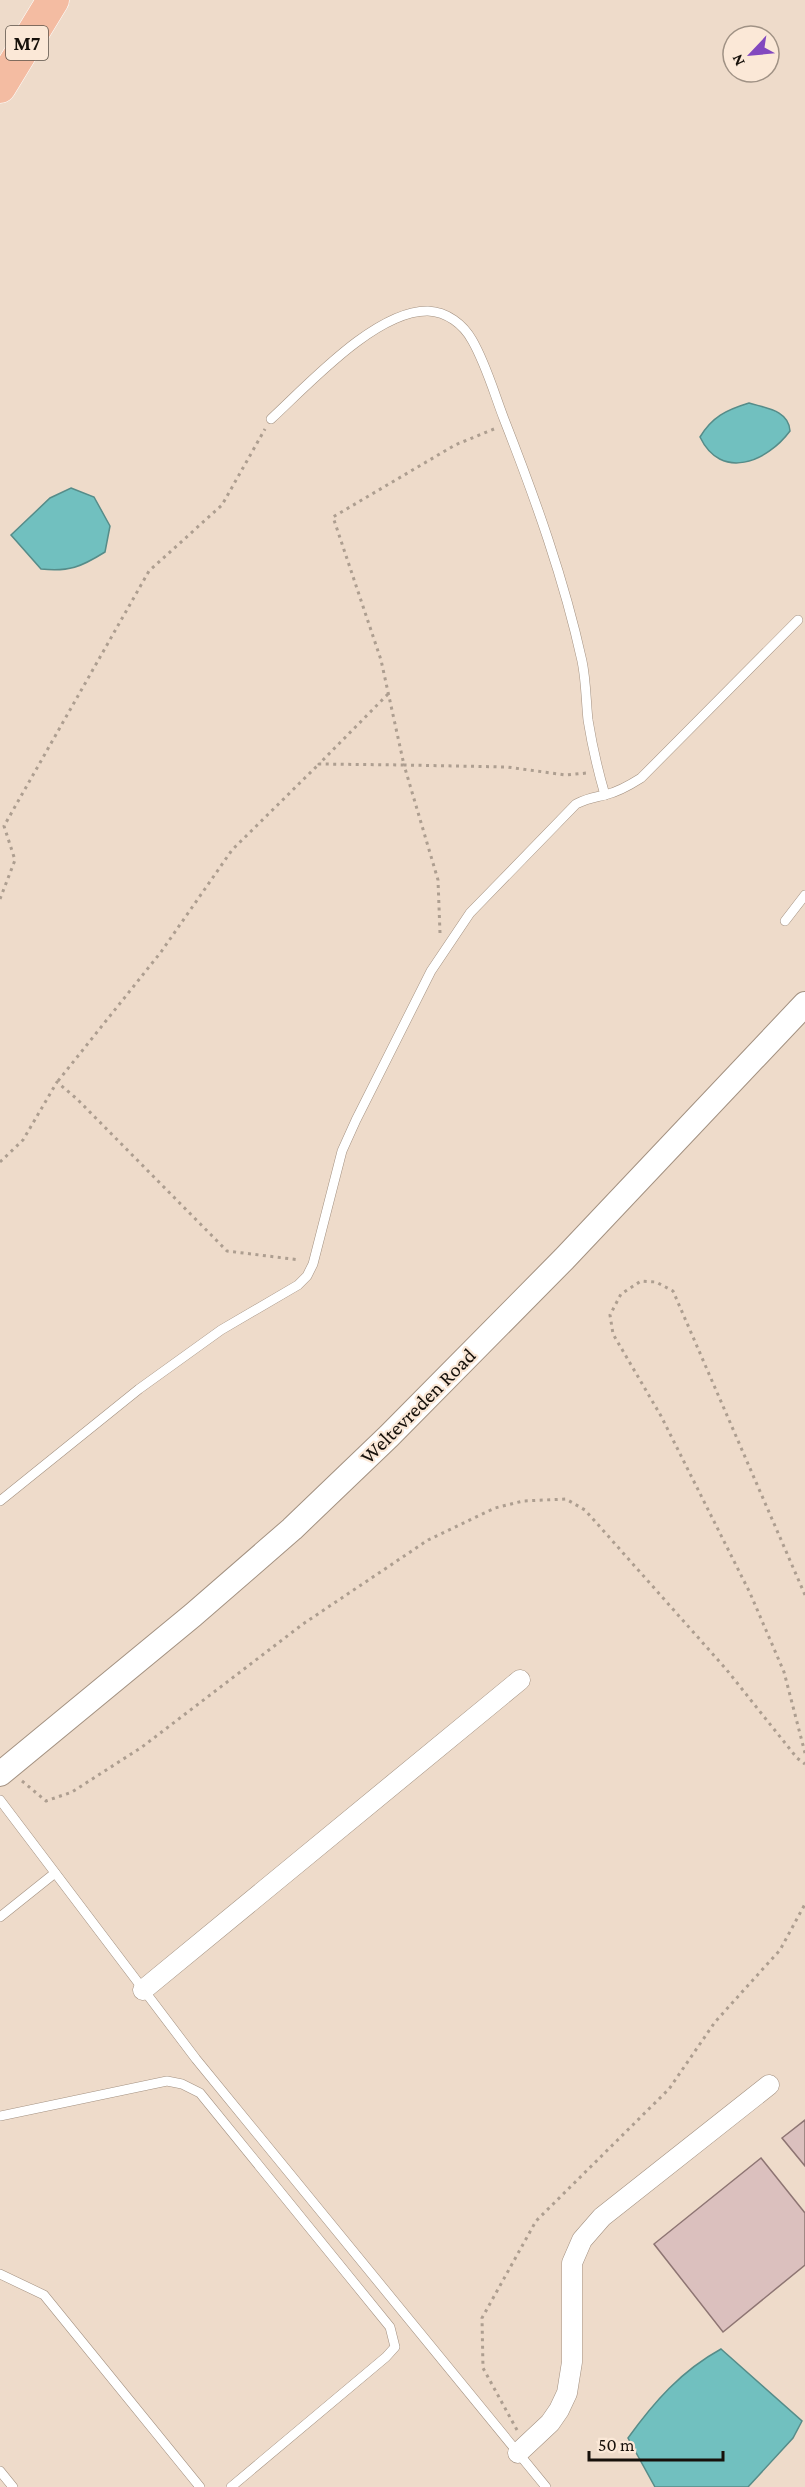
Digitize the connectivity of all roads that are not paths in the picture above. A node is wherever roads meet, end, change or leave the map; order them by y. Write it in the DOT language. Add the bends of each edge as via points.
graph roads {
  1 [pos="53,0"];
  2 [pos="0,87"];
  3 [pos="271,419"];
  4 [pos="798,620"];
  5 [pos="605,795"];
  6 [pos="805,895"];
  7 [pos="785,921"];
  8 [pos="805,1004"];
  9 [pos="0,1501"];
  10 [pos="520,1680"];
  11 [pos="2,1767"];
  12 [pos="0,1800"];
  13 [pos="55,1873"];
  14 [pos="0,1917"];
  15 [pos="143,1990"];
  16 [pos="769,2085"];
  17 [pos="0,2116"];
  18 [pos="0,2274"];
  19 [pos="513,2447"];
  20 [pos="0,2471"];
  21 [pos="13,2487"];
  22 [pos="200,2487"];
  23 [pos="231,2487"];
  24 [pos="546,2487"];
  1 -- 2 [label="highway, M7"];
  3 -- 5 [label="lane" via="335,361 391,319 428,311 459,323 472,339 559,572 582,664"];
  4 -- 5 [label="lane" via="641,777"];
  5 -- 9 [label="lane" via="576,804 470,914 441,954 342,1151 307,1276 298,1286 221,1330 139,1389"];
  6 -- 7 [label="lane"];
  8 -- 11 [label="street, Weltevreden Road" via="564,1259 292,1529 193,1615"];
  10 -- 15 [label="street"];
  12 -- 13 [label="lane"];
  13 -- 14 [label="lane"];
  13 -- 15 [label="lane"];
  15 -- 19 [label="lane" via="195,2059"];
  16 -- 19 [label="street" via="602,2217 582,2240 573,2263 572,2362 567,2393 550,2423"];
  17 -- 23 [label="lane" via="167,2081 200,2093 390,2327 395,2347 386,2357"];
  18 -- 22 [label="lane" via="44,2295"];
  19 -- 24 [label="lane"];
  20 -- 21 [label="lane"];
}
